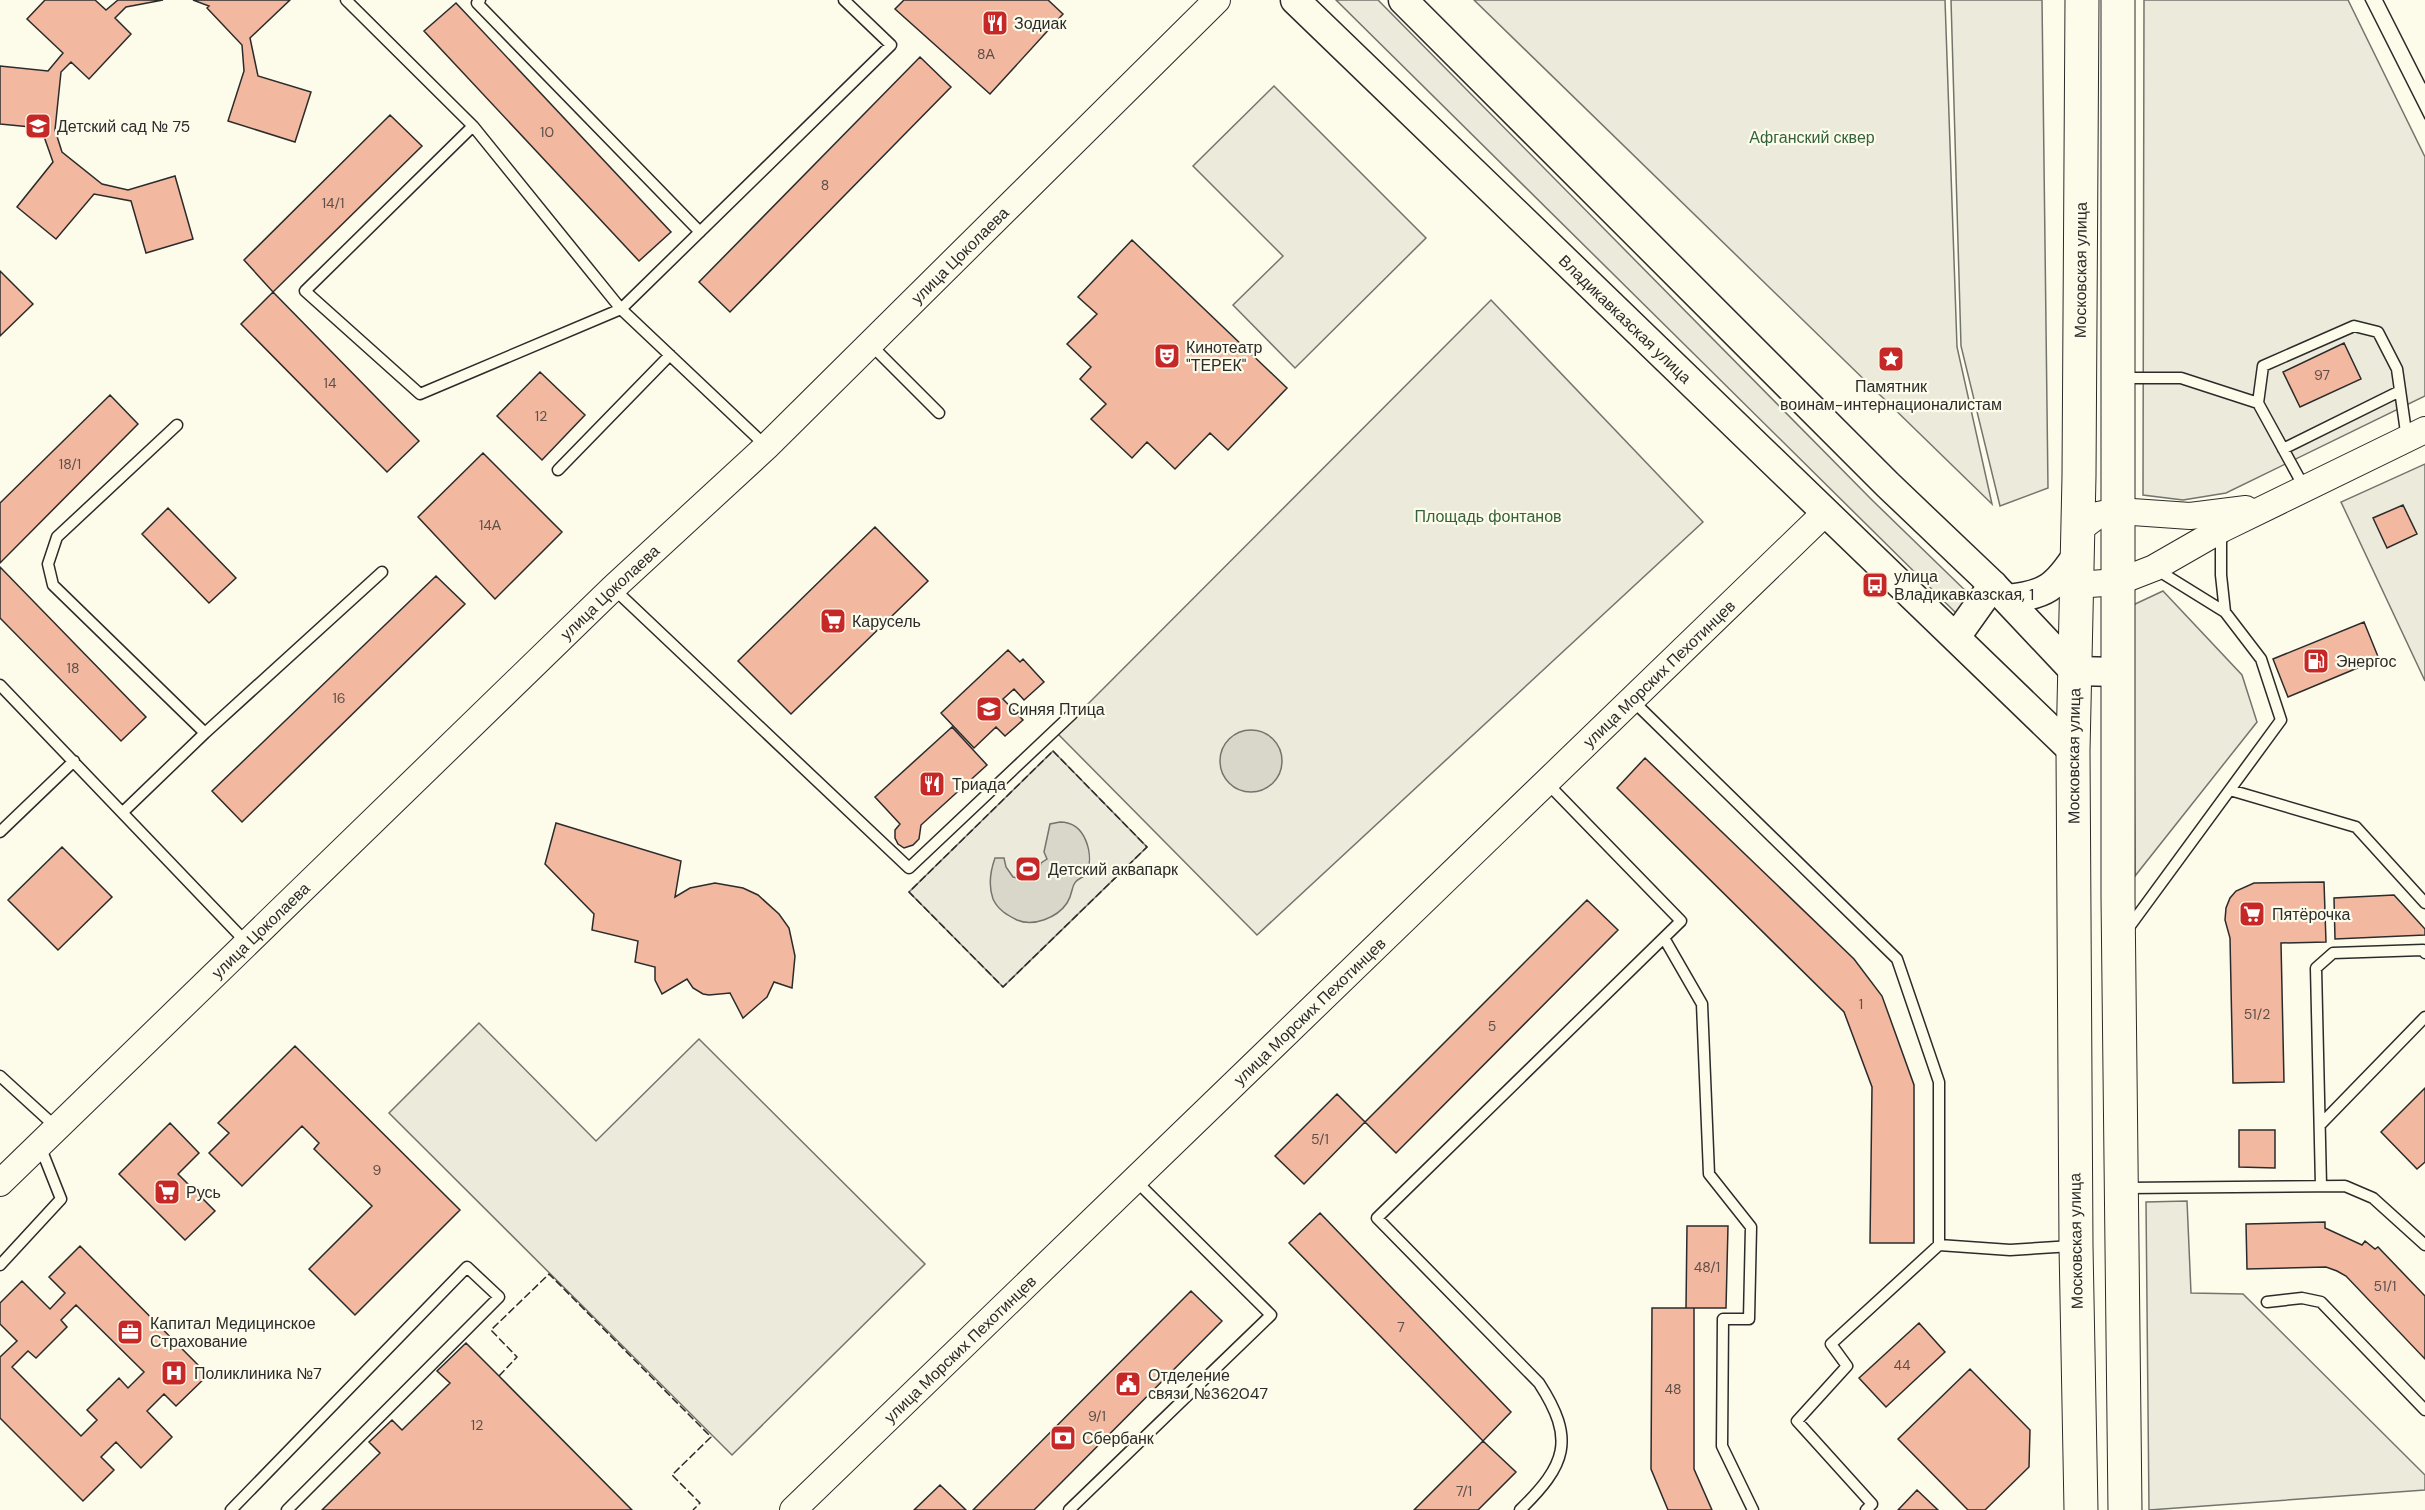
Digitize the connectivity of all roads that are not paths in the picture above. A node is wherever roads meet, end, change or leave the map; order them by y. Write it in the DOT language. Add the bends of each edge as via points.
graph roads {
  1 [pos="346,0"];
  2 [pos="480,0"];
  3 [pos="844,0"];
  4 [pos="1217,0"];
  5 [pos="1295,0"];
  6 [pos="1403,0"];
  7 [pos="2082,0"];
  8 [pos="2118,0"];
  9 [pos="473,126"];
  10 [pos="700,232"];
  11 [pos="621,309"];
  12 [pos="871,345"];
  13 [pos="670,355"];
  14 [pos="2117,378"];
  15 [pos="2400,391"];
  16 [pos="2258,403"];
  17 [pos="939,413"];
  18 [pos="177,425"];
  19 [pos="2416,434"];
  20 [pos="766,447"];
  21 [pos="2283,449"];
  22 [pos="558,470"];
  23 [pos="2304,487"];
  24 [pos="2264,507"];
  25 [pos="2118,511"];
  26 [pos="1826,512"];
  27 [pos="2222,528"];
  28 [pos="2077,557"];
  29 [pos="2154,568"];
  30 [pos="382,572"];
  31 [pos="2118,582"];
  32 [pos="613,588"];
  33 [pos="2000,592"];
  34 [pos="2225,612"];
  35 [pos="1956,637"];
  36 [pos="2074,671"];
  37 [pos="2119,672"];
  38 [pos="0,685"];
  39 [pos="1632,700"];
  40 [pos="1071,714"];
  41 [pos="205,733"];
  42 [pos="2073,751"];
  43 [pos="74,761"];
  44 [pos="1546,782"];
  45 [pos="2230,790"];
  46 [pos="123,812"];
  47 [pos="0,832"];
  48 [pos="2425,903"];
  49 [pos="1665,938"];
  50 [pos="2120,940"];
  51 [pos="246,942"];
  52 [pos="2425,953"];
  53 [pos="2425,1017"];
  54 [pos="0,1076"];
  55 [pos="2320,1125"];
  56 [pos="48,1136"];
  57 [pos="1135,1180"];
  58 [pos="0,1183"];
  59 [pos="2321,1185"];
  60 [pos="2122,1188"];
  61 [pos="2424,1241"];
  62 [pos="1939,1245"];
  63 [pos="2076,1245"];
  64 [pos="0,1265"];
  65 [pos="2267,1302"];
  66 [pos="2425,1410"];
  67 [pos="231,1510"];
  68 [pos="287,1510"];
  69 [pos="793,1510"];
  70 [pos="1069,1510"];
  71 [pos="1520,1510"];
  72 [pos="1753,1510"];
  73 [pos="1866,1510"];
  74 [pos="2081,1510"];
  75 [pos="2125,1510"];
  1 -- 9 [label="lane"];
  2 -- 10 [label="lane" via="477,3"];
  3 -- 10 [label="lane" via="891,45"];
  4 -- 12 [label="street, улица Цоколаева"];
  5 -- 26 [label="main road, Владикавказская улица"];
  6 -- 33 [label="main road"];
  7 -- 28 [label="highway, Московская улица"];
  8 -- 14 [label="highway"];
  9 -- 11 [label="lane"];
  9 -- 11 [label="lane" via="305,291 420,394"];
  10 -- 11 [label="lane"];
  11 -- 13 [label="lane"];
  12 -- 17 [label="lane"];
  12 -- 20 [label="street, улица Цоколаева"];
  13 -- 20 [label="lane"];
  13 -- 22 [label="lane"];
  14 -- 16 [label="lane" via="2181,378"];
  14 -- 25 [label="highway"];
  15 -- 16 [label="lane" via="2397,369 2378,332 2354,326 2263,366"];
  15 -- 19 [label="lane"];
  15 -- 21 [label="lane"];
  16 -- 21 [label="lane"];
  18 -- 41 [label="lane" via="57,537 48,564 53,585"];
  19 -- 23 [label="street"];
  20 -- 32 [label="street, улица Цоколаева"];
  21 -- 23 [label="lane"];
  23 -- 24 [label="street"];
  24 -- 25 [label="street" via="2190,516"];
  24 -- 27 [label="street"];
  25 -- 28 [label="street" via="2098,515"];
  25 -- 31 [label="highway"];
  26 -- 35 [label="main road, Владикавказская улица"];
  26 -- 39 [label="street, улица Морских Пехотинцев"];
  27 -- 29 [label="street"];
  27 -- 34 [label="lane"];
  28 -- 31 [label="street"];
  28 -- 33 [label="main road" via="2053,586 2029,597"];
  28 -- 36 [label="highway, Московская улица"];
  29 -- 31 [label="street"];
  29 -- 34 [label="lane"];
  30 -- 41 [label="lane"];
  31 -- 37 [label="highway"];
  32 -- 40 [label="lane" via="909,868"];
  32 -- 51 [label="street, улица Цоколаева"];
  33 -- 35 [label="main road"];
  33 -- 36 [label="main road"];
  34 -- 45 [label="lane" via="2261,659 2281,720"];
  35 -- 42 [label="main road, Владикавказская улица"];
  36 -- 37 [label="main road"];
  36 -- 42 [label="highway, Московская улица"];
  37 -- 50 [label="highway"];
  38 -- 43 [label="lane"];
  39 -- 44 [label="street, улица Морских Пехотинцев"];
  39 -- 62 [label="lane" via="1897,959 1939,1082"];
  41 -- 46 [label="lane"];
  42 -- 63 [label="highway, Московская улица"];
  43 -- 46 [label="lane"];
  43 -- 47 [label="lane"];
  44 -- 49 [label="lane" via="1681,921"];
  44 -- 57 [label="street, улица Морских Пехотинцев"];
  45 -- 48 [label="lane" via="2356,826"];
  45 -- 50 [label="lane"];
  46 -- 51 [label="lane"];
  49 -- 71 [label="lane" via="1377,1218 1539,1383 1551,1402 1560,1429 1561,1451 1545,1486"];
  49 -- 72 [label="lane" via="1702,1004 1709,1174 1751,1227 1749,1319 1723,1319 1722,1446"];
  50 -- 60 [label="highway"];
  51 -- 56 [label="street, улица Цоколаева"];
  52 -- 55 [label="lane" via="2333,953 2316,968"];
  53 -- 55 [label="lane"];
  54 -- 56 [label="lane"];
  55 -- 59 [label="lane"];
  56 -- 58 [label="street, улица Цоколаева"];
  56 -- 64 [label="lane" via="61,1199"];
  57 -- 69 [label="street, улица Морских Пехотинцев"];
  57 -- 70 [label="lane" via="1271,1315"];
  59 -- 60 [label="lane"];
  59 -- 61 [label="lane" via="2345,1186 2373,1198"];
  60 -- 75 [label="highway"];
  62 -- 63 [label="lane" via="2010,1250"];
  62 -- 73 [label="lane" via="1831,1344 1847,1366 1797,1421 1872,1504"];
  63 -- 74 [label="highway, Московская улица"];
  65 -- 66 [label="lane" via="2302,1298 2321,1302"];
  67 -- 68 [label="lane" via="467,1267 499,1297"];
}
